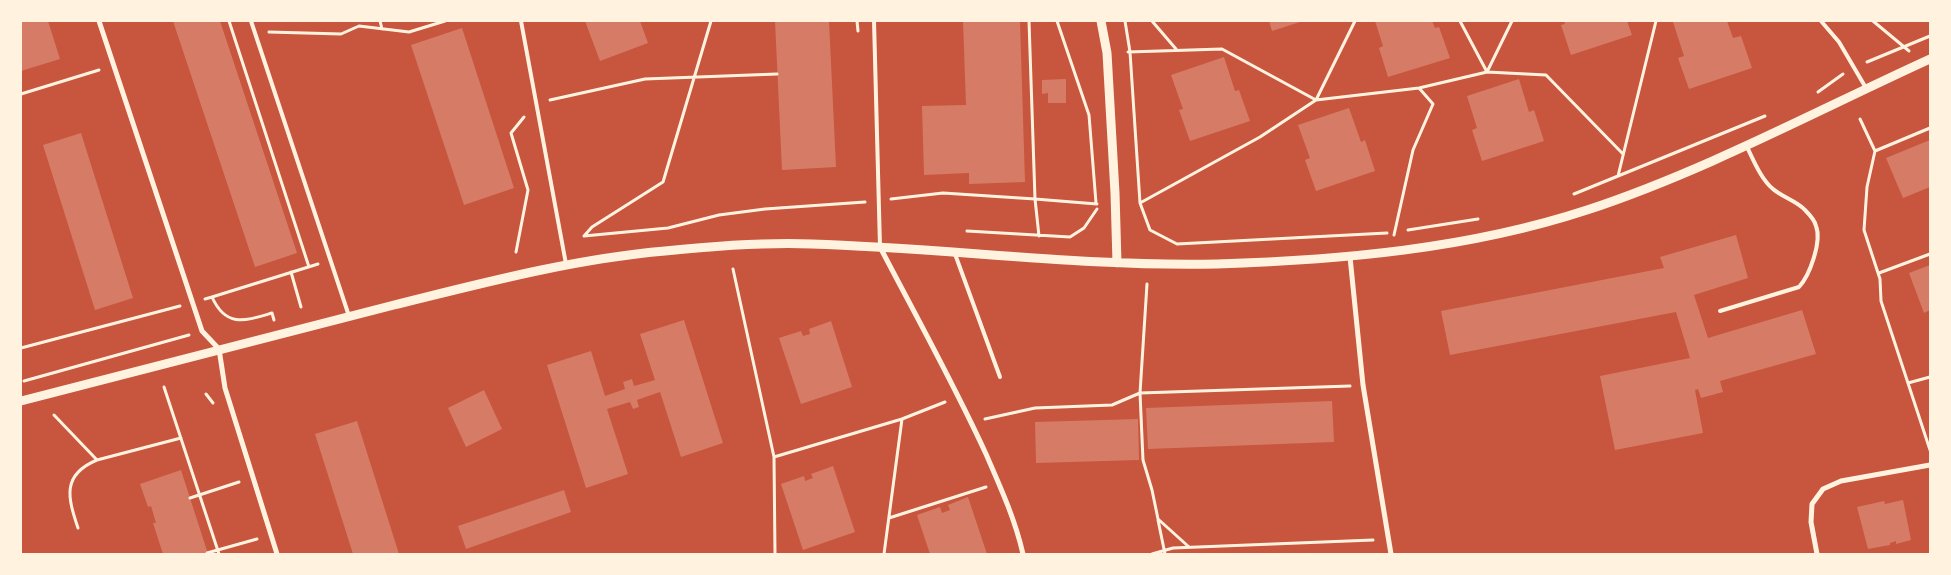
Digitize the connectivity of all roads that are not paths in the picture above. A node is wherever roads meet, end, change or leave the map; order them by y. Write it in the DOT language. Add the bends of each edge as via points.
graph roads {
  1 [pos="99,21"];
  2 [pos="251,21"];
  3 [pos="520,21"];
  4 [pos="874,21"];
  5 [pos="1101,21"];
  6 [pos="1821,21"];
  7 [pos="1926,61"];
  8 [pos="1866,89"];
  9 [pos="1746,145"];
  10 [pos="880,248"];
  11 [pos="955,254"];
  12 [pos="1350,256"];
  13 [pos="1117,263"];
  14 [pos="566,264"];
  15 [pos="1720,311"];
  16 [pos="349,316"];
  17 [pos="219,349"];
  18 [pos="1000,378"];
  19 [pos="21,402"];
  20 [pos="1930,465"];
  21 [pos="277,554"];
  22 [pos="1023,554"];
  23 [pos="1391,554"];
  24 [pos="1817,554"];
  1 -- 17 [label="street" via="202,331"];
  2 -- 16 [label="lane"];
  3 -- 14 [label="lane"];
  4 -- 10 [label="lane"];
  5 -- 13 [label="street" via="1107,53"];
  6 -- 8 [label="lane" via="1839,42"];
  7 -- 8 [label="street"];
  8 -- 9 [label="street"];
  9 -- 12 [label="street" via="1660,182 1559,218 1507,232"];
  9 -- 15 [label="lane" via="1757,168 1773,189 1804,209 1817,226 1817,242 1806,279 1799,287"];
  10 -- 11 [label="street"];
  10 -- 14 [label="street" via="810,244 737,245 623,255"];
  10 -- 22 [label="street" via="971,421 999,483"];
  11 -- 13 [label="street"];
  11 -- 18 [label="lane"];
  12 -- 13 [label="street" via="1212,264"];
  12 -- 23 [label="street" via="1363,385"];
  14 -- 16 [label="street"];
  16 -- 17 [label="street"];
  17 -- 19 [label="street"];
  17 -- 21 [label="street" via="225,388"];
  20 -- 24 [label="street" via="1841,481 1823,489 1812,504 1811,522"];
}
